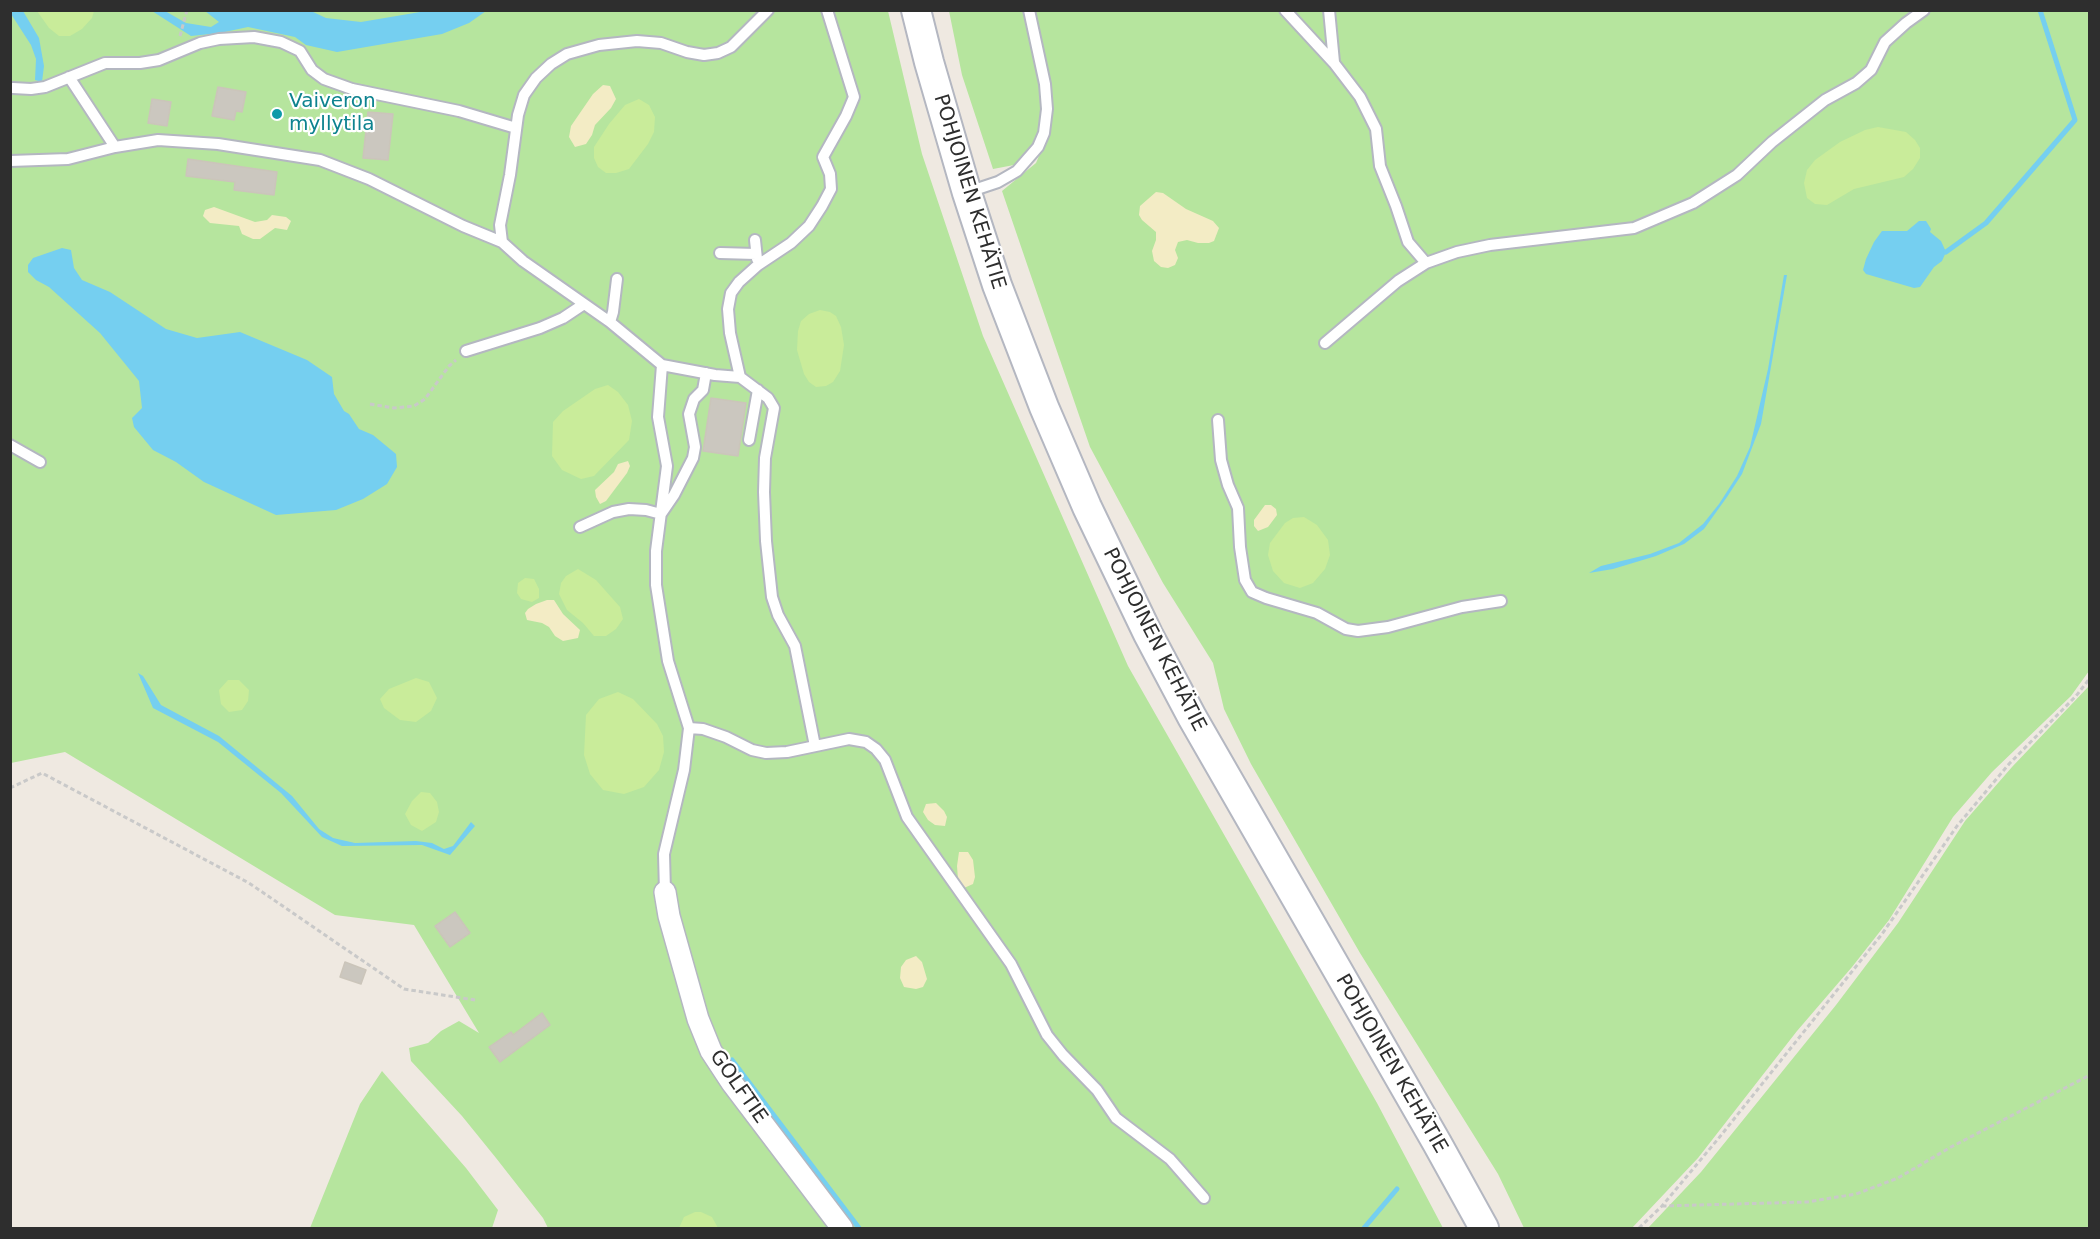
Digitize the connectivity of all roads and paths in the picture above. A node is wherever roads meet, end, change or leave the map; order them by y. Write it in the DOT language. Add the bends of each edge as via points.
graph roads {
  1 [pos="187,10"];
  2 [pos="768,10"];
  3 [pos="827,10"];
  4 [pos="916,10"];
  5 [pos="1029,10"];
  6 [pos="1285,10"];
  7 [pos="1329,10"];
  8 [pos="1924,10"];
  9 [pos="178,42"];
  10 [pos="1334,63"];
  11 [pos="69,77"];
  12 [pos="13,88"];
  13 [pos="516,128"];
  14 [pos="115,147"];
  15 [pos="10,161"];
  16 [pos="967,193"];
  17 [pos="755,240"];
  18 [pos="502,242"];
  19 [pos="720,254"];
  20 [pos="757,260"];
  21 [pos="1426,263"];
  22 [pos="617,279"];
  23 [pos="584,304"];
  24 [pos="610,322"];
  25 [pos="1325,343"];
  26 [pos="466,351"];
  27 [pos="662,364"];
  28 [pos="706,373"];
  29 [pos="740,376"];
  30 [pos="758,390"];
  31 [pos="370,404"];
  32 [pos="1218,420"];
  33 [pos="749,440"];
  34 [pos="10,445"];
  35 [pos="40,462"];
  36 [pos="661,514"];
  37 [pos="579,527"];
  38 [pos="1501,601"];
  39 [pos="2090,678"];
  40 [pos="689,729"];
  41 [pos="815,746"];
  42 [pos="10,788"];
  43 [pos="664,892"];
  44 [pos="475,1000"];
  45 [pos="2090,1075"];
  46 [pos="1204,1198"];
  47 [pos="1662,1206"];
  48 [pos="842,1228"];
  49 [pos="1484,1228"];
  50 [pos="1639,1228"];
  1 -- 9 [label="path"];
  2 -- 13 [label="lane" via="731,47 718,53 704,55 637,41 599,45 567,54 536,78 524,95"];
  3 -- 20 [label="lane" via="854,97 823,157 831,189 809,226 791,243"];
  4 -- 16 [label="main road, POHJOINEN KEHÄTIE"];
  5 -- 16 [label="lane" via="1045,84 1044,134 1017,171"];
  6 -- 10 [label="lane"];
  7 -- 10 [label="lane"];
  8 -- 21 [label="lane" via="1885,42 1871,70 1856,83 1825,100 1737,175 1693,203 1634,228 1490,245"];
  10 -- 21 [label="lane" via="1360,97 1376,129 1380,166 1408,242"];
  11 -- 12 [label="lane" via="45,87"];
  11 -- 13 [label="lane" via="105,63 159,60 200,43 254,37 281,42 300,51 312,70 324,79 352,89 459,111"];
  11 -- 14 [label="lane"];
  13 -- 18 [label="lane" via="500,225"];
  14 -- 15 [label="lane" via="68,159"];
  14 -- 18 [label="lane" via="158,140 206,143 320,160"];
  16 -- 49 [label="main road, POHJOINEN KEHÄTIE" via="1044,407 1148,634"];
  17 -- 20 [label="lane"];
  18 -- 23 [label="lane"];
  19 -- 20 [label="lane"];
  20 -- 29 [label="lane" via="731,293 728,309"];
  21 -- 25 [label="lane" via="1398,280"];
  22 -- 24 [label="lane"];
  23 -- 24 [label="lane"];
  23 -- 26 [label="lane" via="540,328"];
  24 -- 27 [label="lane"];
  26 -- 31 [label="path" via="449,366 425,399 414,406"];
  27 -- 28 [label="lane"];
  27 -- 36 [label="lane" via="658,417 667,466"];
  28 -- 29 [label="lane"];
  28 -- 36 [label="lane" via="703,390 694,399 689,414 693,458"];
  29 -- 30 [label="lane"];
  30 -- 33 [label="lane"];
  30 -- 41 [label="lane" via="774,408 765,458 764,492 772,597 795,646"];
  32 -- 38 [label="lane" via="1221,460 1238,508 1245,580 1252,592 1358,631"];
  34 -- 35 [label="lane"];
  36 -- 37 [label="lane" via="629,509"];
  36 -- 40 [label="lane" via="656,585 668,661"];
  39 -- 47 [label="path" via="1957,826 1882,934"];
  40 -- 41 [label="lane" via="703,729 766,753"];
  40 -- 43 [label="lane" via="684,770 664,855"];
  41 -- 46 [label="lane" via="849,739 866,742 876,749 885,760 908,817 1011,964 1047,1035 1097,1090 1116,1118 1170,1159"];
  42 -- 44 [label="path" via="42,773 249,882 404,989"];
  43 -- 48 [label="street, GOLFTIE" via="711,1052"];
  45 -- 47 [label="path" via="1898,1179 1856,1194 1807,1202"];
  47 -- 50 [label="path"];
}
